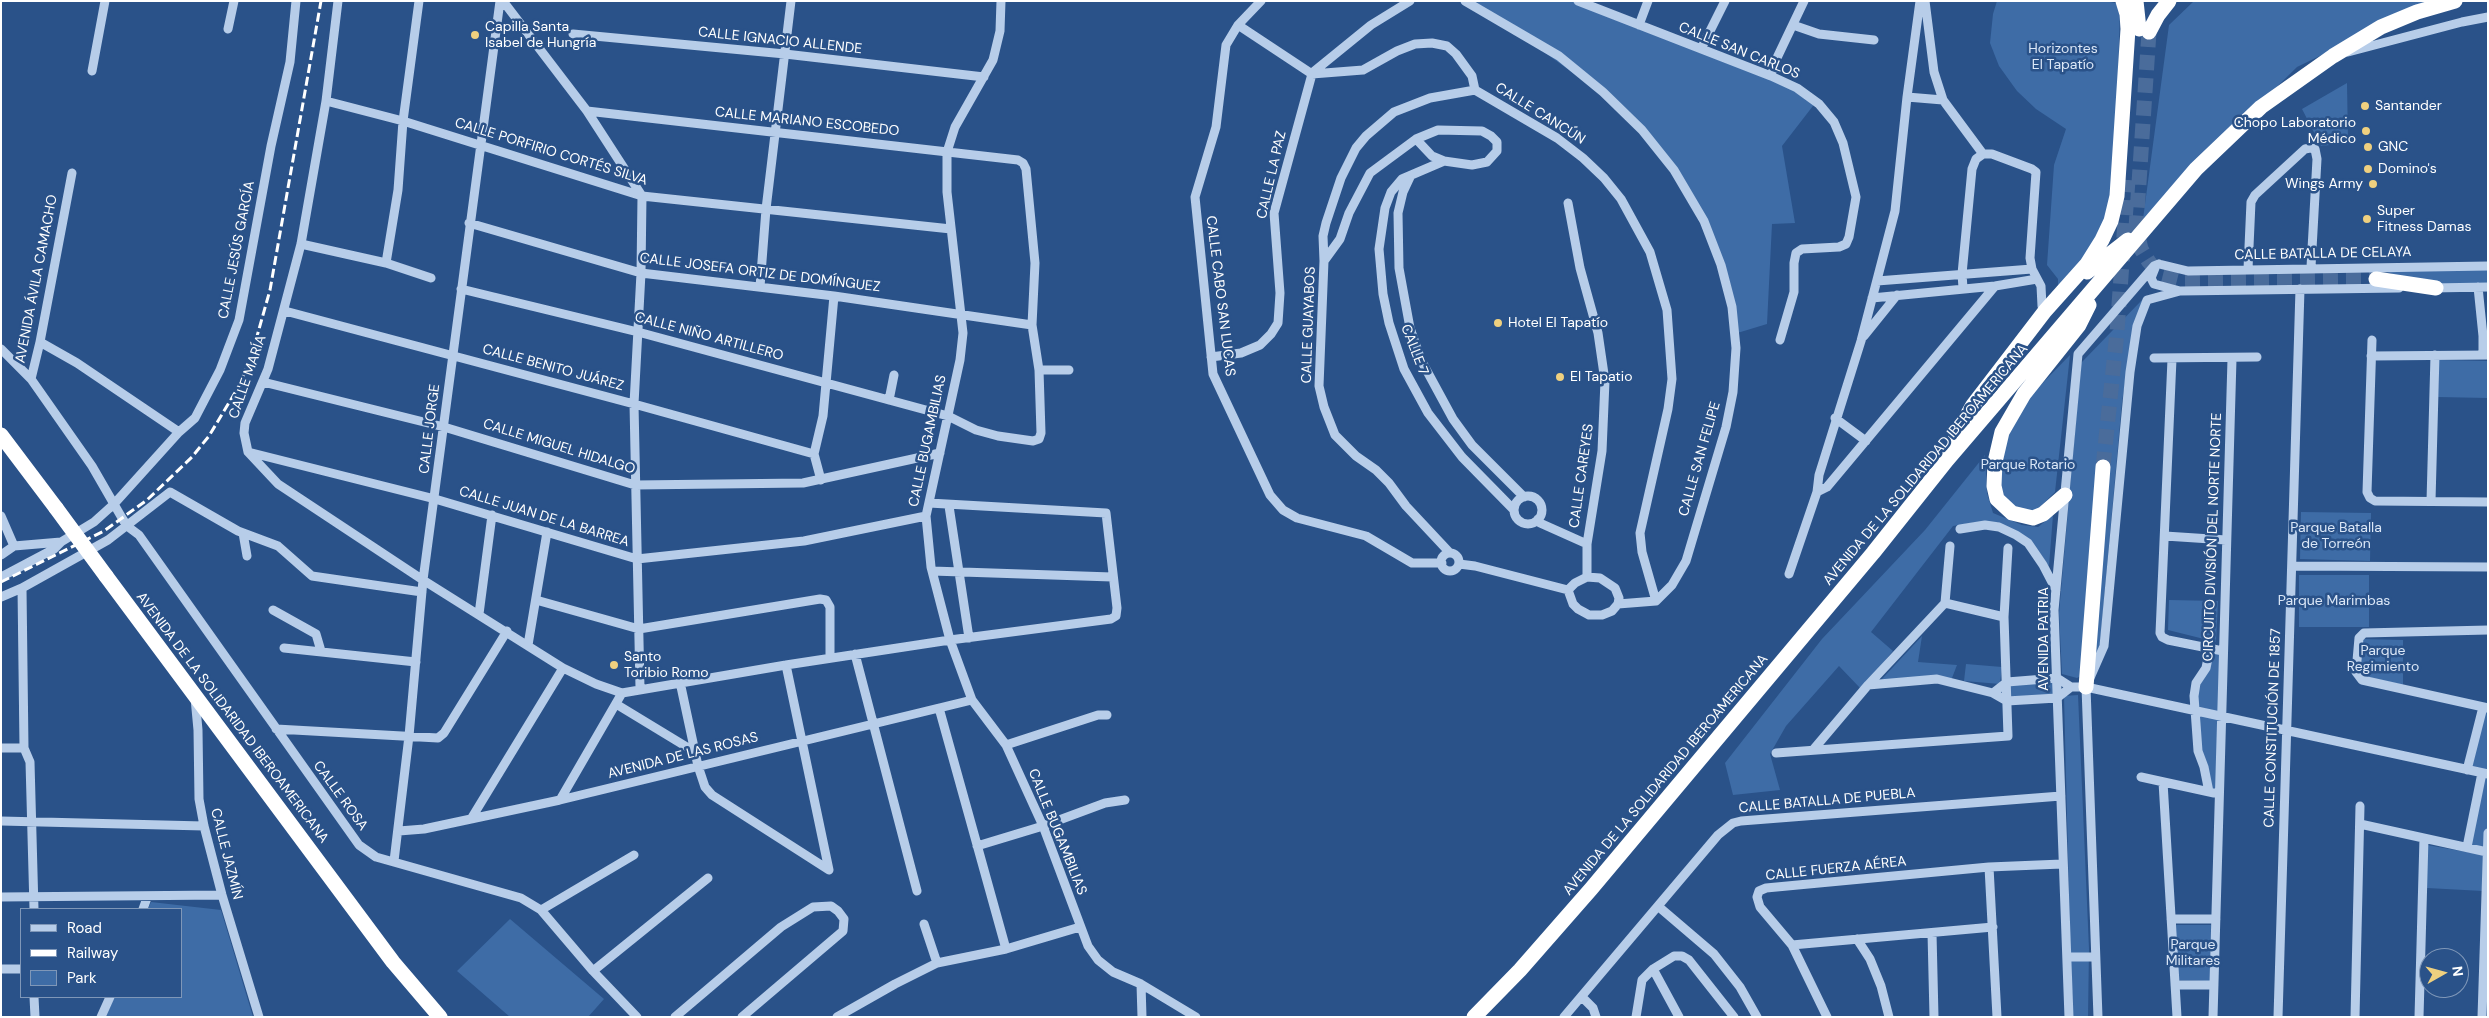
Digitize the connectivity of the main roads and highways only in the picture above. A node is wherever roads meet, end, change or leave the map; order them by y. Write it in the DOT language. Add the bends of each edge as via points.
graph roads {
  1 [pos="2123,1"];
  2 [pos="2136,1"];
  3 [pos="2169,1"];
  4 [pos="2456,1"];
  5 [pos="2152,222"];
  6 [pos="2376,279"];
  7 [pos="2100,284"];
  8 [pos="2436,288"];
  9 [pos="2066,289"];
  10 [pos="1,435"];
  11 [pos="1947,460"];
  12 [pos="2103,467"];
  13 [pos="2065,495"];
  14 [pos="2086,687"];
  15 [pos="440,1017"];
  16 [pos="1474,1017"];
  1 -- 9 [label="highway" via="2128,29 2115,209 2095,252"];
  2 -- 3 [label="highway" via="2144,31"];
  4 -- 5 [label="highway, AVENIDA DE LA SOLIDARIDAD IBEROAMERICANA" via="2381,27 2261,107 2196,169"];
  5 -- 7 [label="highway, AVENIDA DE LA SOLIDARIDAD IBEROAMERICANA"];
  5 -- 9 [label="highway"];
  6 -- 8 [label="highway"];
  7 -- 11 [label="highway, AVENIDA DE LA SOLIDARIDAD IBEROAMERICANA"];
  7 -- 13 [label="highway" via="2079,325 2024,394 2002,432 1995,462 1997,499 2012,513 2033,518 2043,514"];
  9 -- 11 [label="highway" via="2045,311 1973,405 1957,432"];
  10 -- 15 [label="highway, AVENIDA DE LA SOLIDARIDAD IBEROAMERICANA, bridge" via="393,962"];
  11 -- 16 [label="highway, AVENIDA DE LA SOLIDARIDAD IBEROAMERICANA" via="1598,882"];
  12 -- 14 [label="highway"];
}
